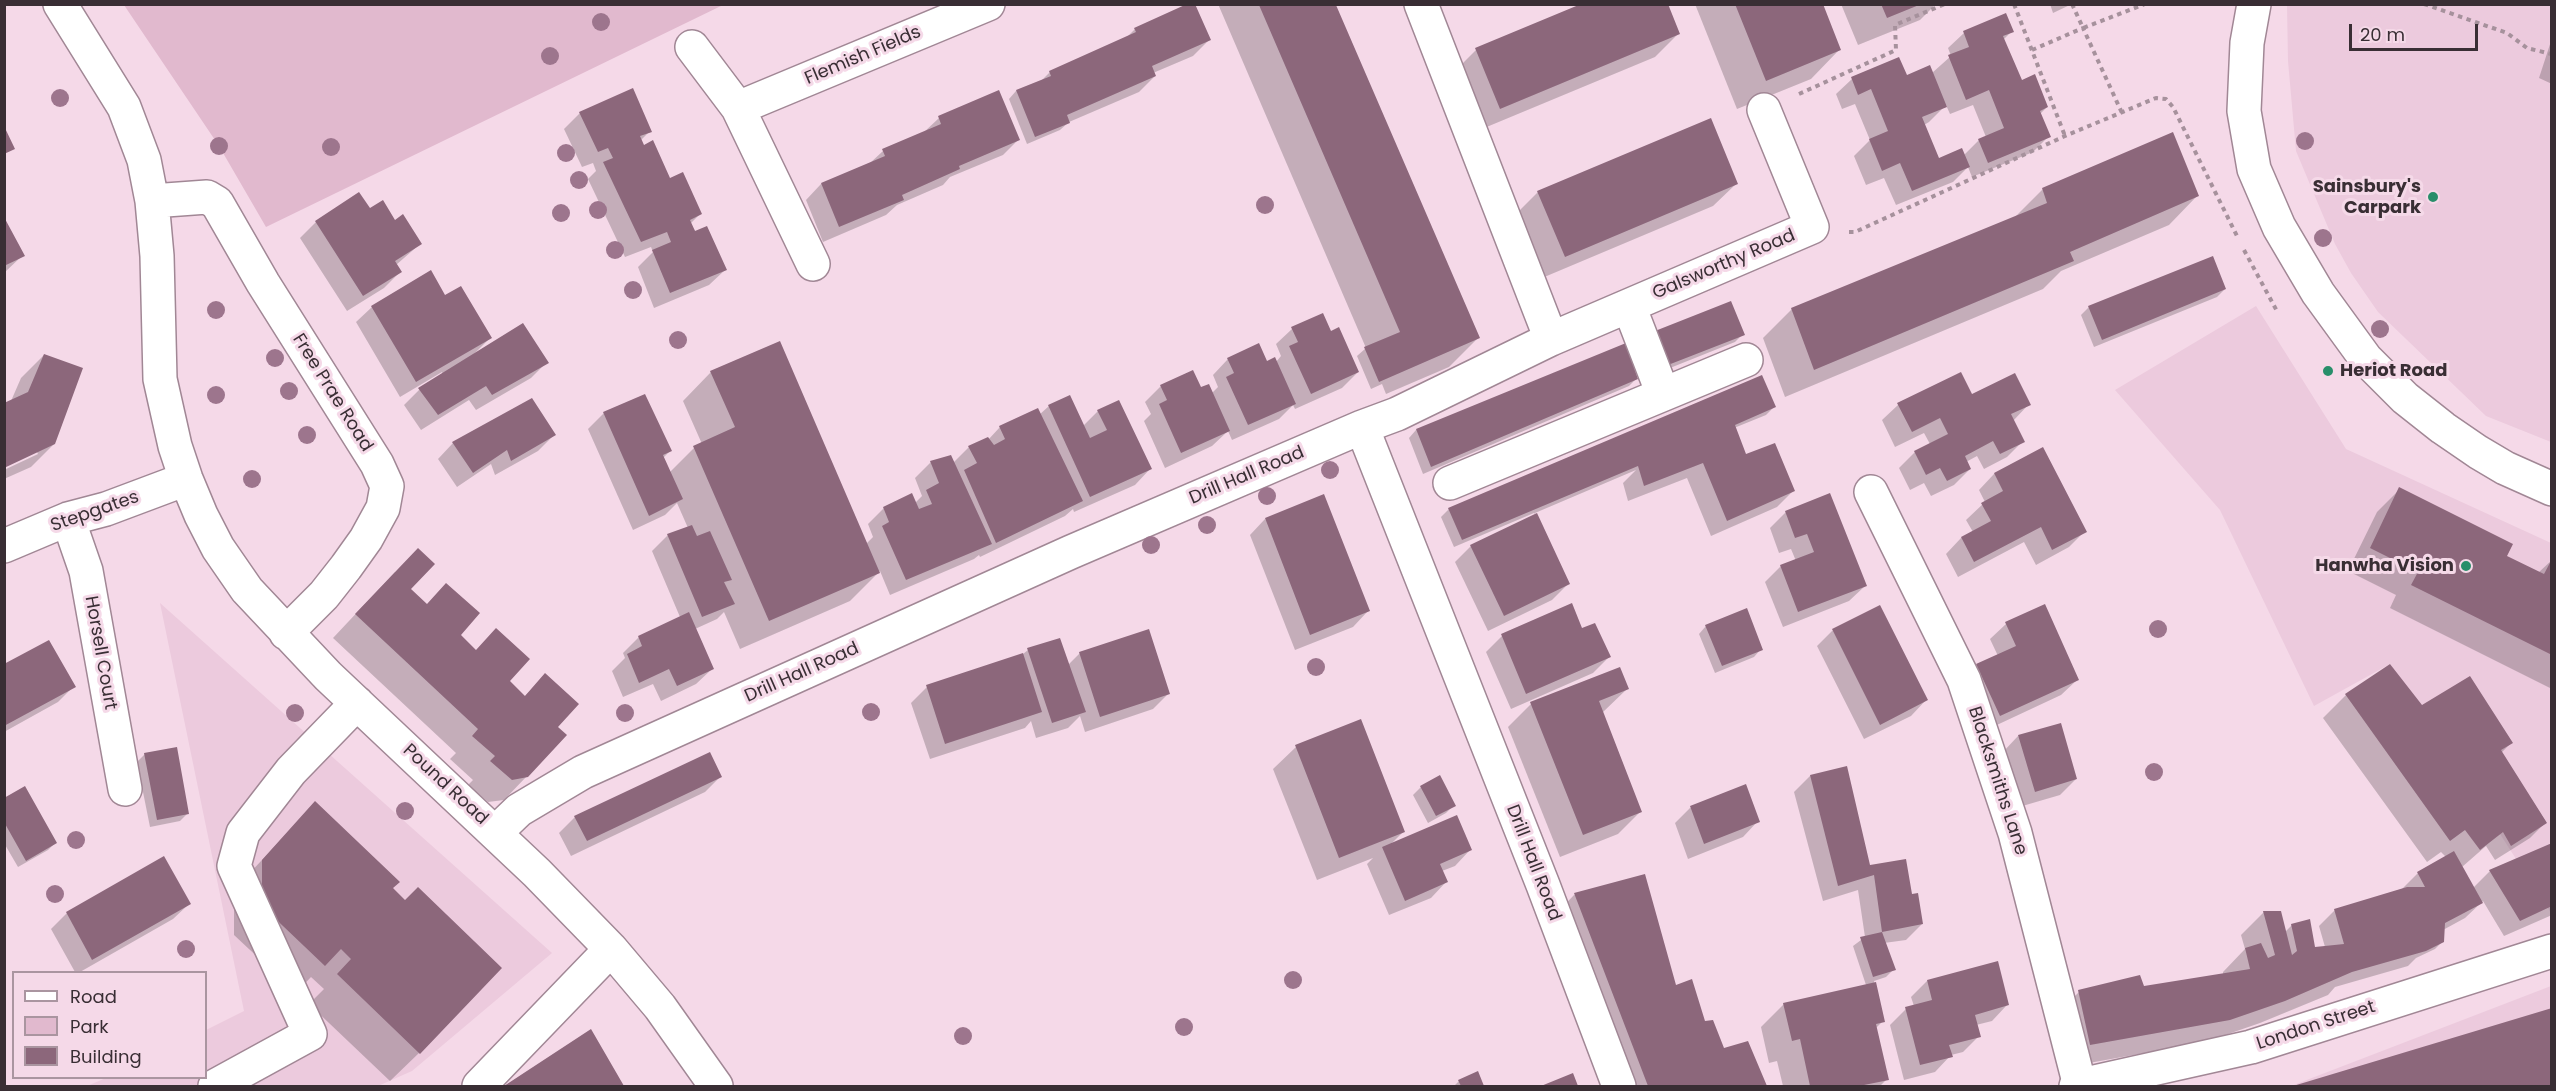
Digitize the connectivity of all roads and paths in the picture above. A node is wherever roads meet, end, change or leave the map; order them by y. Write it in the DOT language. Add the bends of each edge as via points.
graph roads {
  1 [pos="60,4"];
  2 [pos="988,4"];
  3 [pos="1421,4"];
  4 [pos="1945,4"];
  5 [pos="2014,4"];
  6 [pos="2072,4"];
  7 [pos="2145,4"];
  8 [pos="2254,4"];
  9 [pos="2424,4"];
  10 [pos="2083,28"];
  11 [pos="692,47"];
  12 [pos="2032,51"];
  13 [pos="2551,54"];
  14 [pos="738,108"];
  15 [pos="1764,110"];
  16 [pos="2122,113"];
  17 [pos="2065,136"];
  18 [pos="152,201"];
  19 [pos="1812,227"];
  20 [pos="813,264"];
  21 [pos="1629,306"];
  22 [pos="2278,313"];
  23 [pos="1551,339"];
  24 [pos="1746,360"];
  25 [pos="1663,394"];
  26 [pos="1362,427"];
  27 [pos="186,479"];
  28 [pos="1450,483"];
  29 [pos="2552,489"];
  30 [pos="1871,492"];
  31 [pos="68,519"];
  32 [pos="4,546"];
  33 [pos="286,633"];
  34 [pos="357,703"];
  35 [pos="125,789"];
  36 [pos="495,833"];
  37 [pos="611,949"];
  38 [pos="2552,951"];
  39 [pos="215,1086"];
  40 [pos="479,1086"];
  41 [pos="716,1086"];
  42 [pos="1619,1086"];
  43 [pos="2078,1086"];
  1 -- 18 [label="street" via="124,107 144,160"];
  2 -- 14 [label="street, Flemish Fields"];
  3 -- 23 [label="street"];
  4 -- 15 [label="path" via="1895,25 1896,50"];
  5 -- 12 [label="path"];
  6 -- 10 [label="path"];
  7 -- 10 [label="path"];
  8 -- 29 [label="street" via="2247,43 2244,111 2254,169 2279,227 2318,293 2366,359 2405,398 2478,452"];
  9 -- 13 [label="path" via="2507,33 2527,48"];
  10 -- 12 [label="path"];
  10 -- 16 [label="path"];
  11 -- 14 [label="street"];
  12 -- 17 [label="path"];
  14 -- 20 [label="street"];
  15 -- 19 [label="street, Galsworthy Road"];
  16 -- 17 [label="path"];
  16 -- 22 [label="path" via="2156,98 2166,99 2173,107"];
  17 -- 19 [label="path" via="1855,232"];
  18 -- 27 [label="street" via="160,379"];
  18 -- 33 [label="street, Free Prae Road" via="207,197 217,203 387,486 382,508 366,538 324,595"];
  19 -- 21 [label="street, Galsworthy Road"];
  21 -- 23 [label="street, Galsworthy Road"];
  21 -- 25 [label="street"];
  23 -- 26 [label="street, Galsworthy Road"];
  24 -- 25 [label="street"];
  25 -- 28 [label="street"];
  26 -- 36 [label="street, Drill Hall Road" via="1060,556 583,772 519,810"];
  26 -- 42 [label="street, Drill Hall Road"];
  27 -- 31 [label="street, Stepgates"];
  27 -- 33 [label="street, Pound Road" via="218,548 247,590"];
  30 -- 43 [label="street, Blacksmiths Lane" via="1964,680 2016,833"];
  31 -- 32 [label="street, Stepgates"];
  31 -- 35 [label="street, Horsell Court" via="86,571"];
  33 -- 34 [label="street, Pound Road"];
  34 -- 36 [label="street, Pound Road"];
  34 -- 39 [label="street" via="291,771 243,833 234,866 309,1034"];
  36 -- 37 [label="street, Pound Road"];
  37 -- 40 [label="street"];
  37 -- 41 [label="street, Pound Road" via="660,1007"];
  38 -- 43 [label="street, London Street" via="2252,1047"];
}
